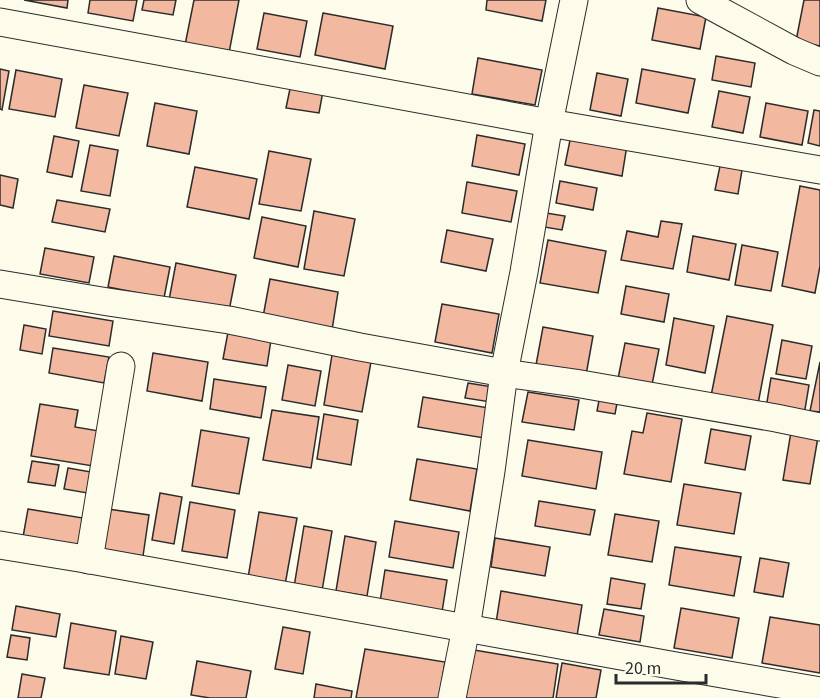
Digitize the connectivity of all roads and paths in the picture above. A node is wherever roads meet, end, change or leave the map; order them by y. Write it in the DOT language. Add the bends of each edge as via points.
graph roads {
  1 [pos="574,0"];
  2 [pos="700,0"];
  3 [pos="0,22"];
  4 [pos="820,62"];
  5 [pos="549,123"];
  6 [pos="820,170"];
  7 [pos="0,284"];
  8 [pos="121,366"];
  9 [pos="504,373"];
  10 [pos="820,427"];
  11 [pos="0,545"];
  12 [pos="90,560"];
  13 [pos="466,628"];
  14 [pos="820,691"];
  15 [pos="453,698"];
  1 -- 5 [label="street"];
  2 -- 4 [label="street"];
  3 -- 5 [label="street"];
  5 -- 6 [label="street"];
  5 -- 9 [label="street"];
  7 -- 9 [label="street" via="229,320"];
  8 -- 12 [label="street"];
  9 -- 10 [label="street"];
  9 -- 13 [label="street"];
  11 -- 12 [label="street"];
  12 -- 13 [label="street"];
  13 -- 14 [label="street"];
  13 -- 15 [label="street"];
}
